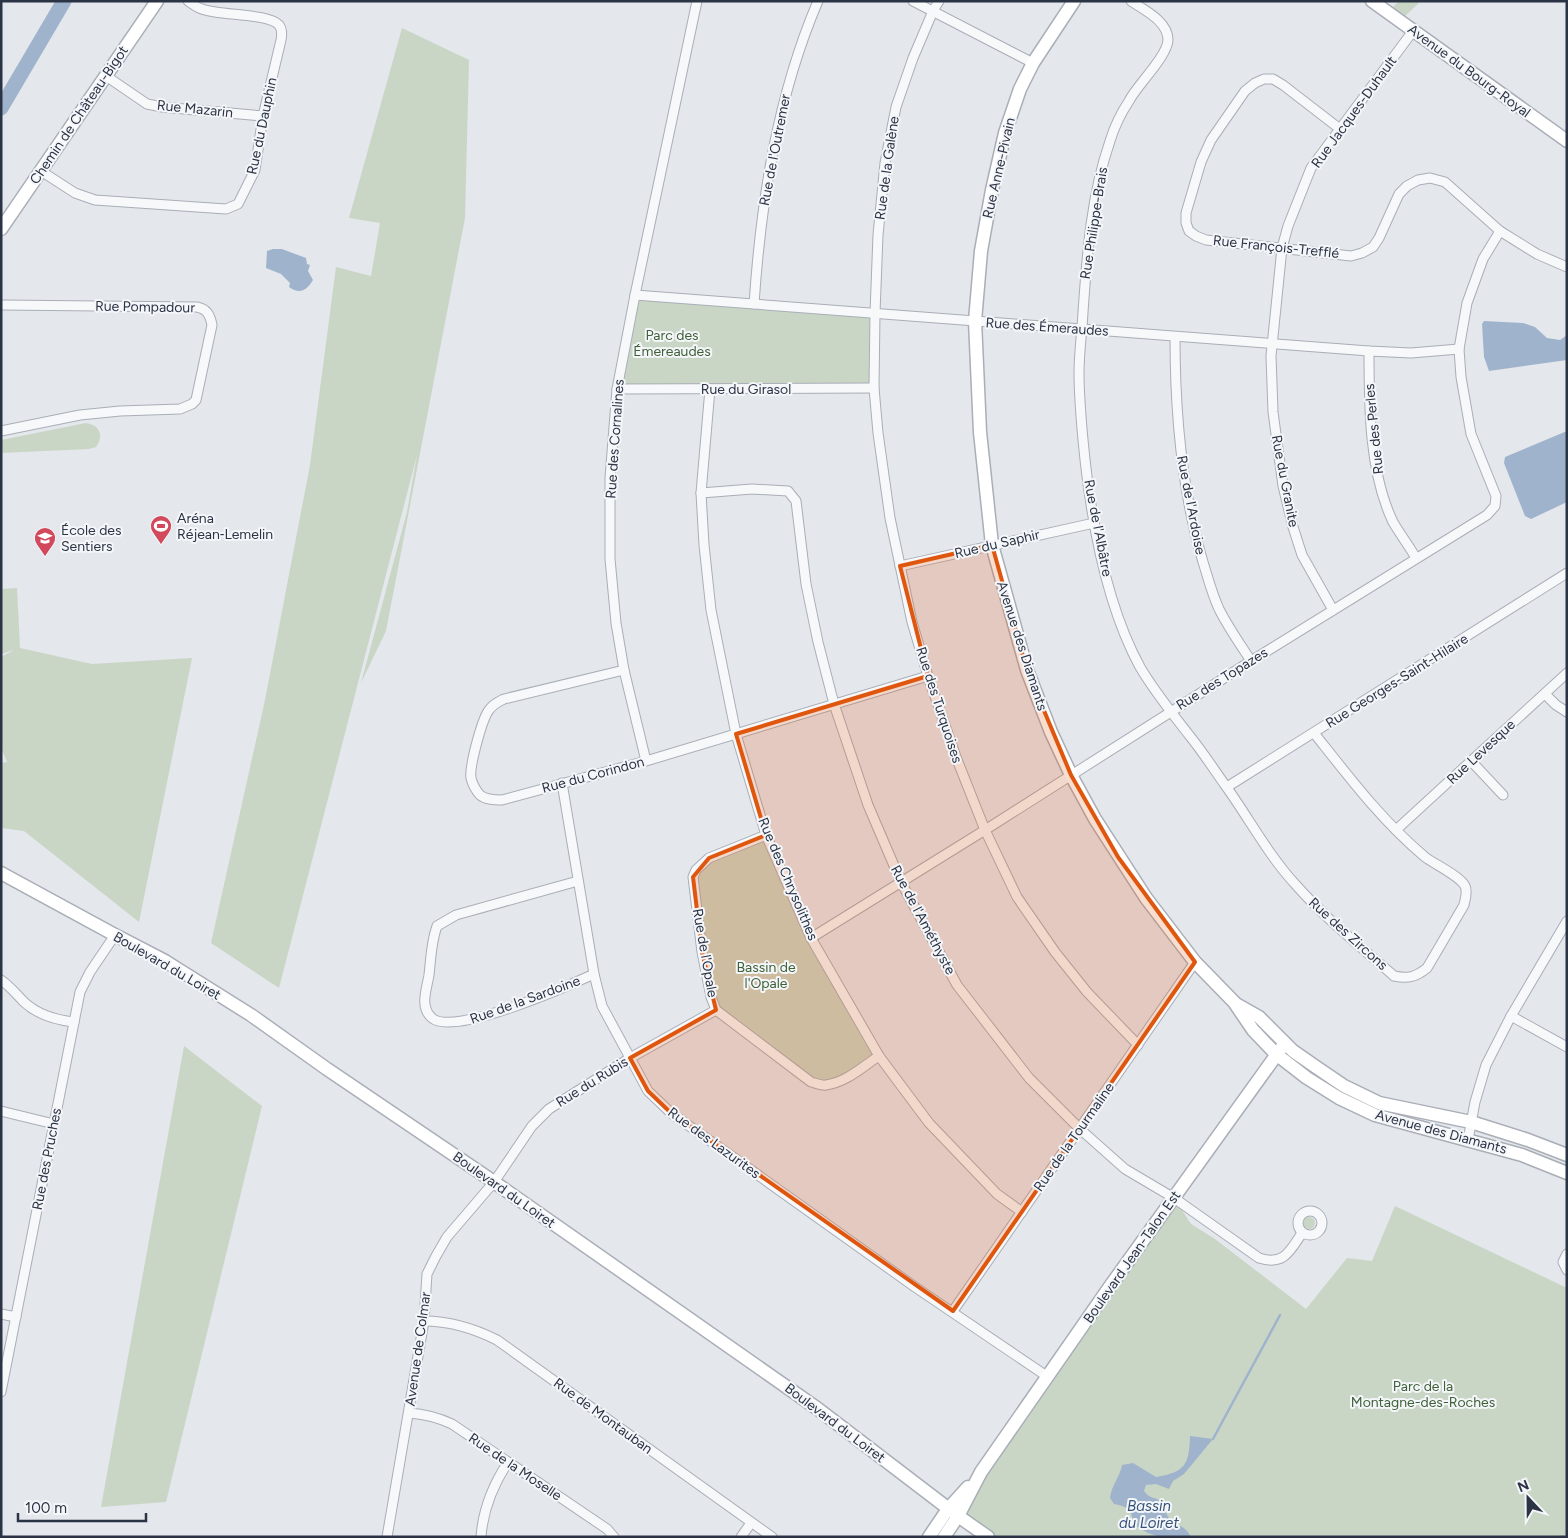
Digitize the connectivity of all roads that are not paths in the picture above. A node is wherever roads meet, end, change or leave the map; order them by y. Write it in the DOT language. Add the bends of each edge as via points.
graph roads {
  1 [pos="157,1"];
  2 [pos="188,1"];
  3 [pos="697,1"];
  4 [pos="818,1"];
  5 [pos="913,1"];
  6 [pos="939,1"];
  7 [pos="1074,1"];
  8 [pos="1130,1"];
  9 [pos="1372,1"];
  10 [pos="933,11"];
  11 [pos="1413,31"];
  12 [pos="1033,63"];
  13 [pos="106,76"];
  14 [pos="263,116"];
  15 [pos="1340,129"];
  16 [pos="1567,141"];
  17 [pos="41,171"];
  18 [pos="1,229"];
  19 [pos="1500,231"];
  20 [pos="1282,248"];
  21 [pos="1567,266"];
  22 [pos="635,295"];
  23 [pos="754,304"];
  24 [pos="1,305"];
  25 [pos="874,314"];
  26 [pos="975,322"];
  27 [pos="1082,329"];
  28 [pos="1175,337"];
  29 [pos="1273,343"];
  30 [pos="1460,349"];
  31 [pos="1369,351"];
  32 [pos="874,388"];
  33 [pos="617,389"];
  34 [pos="710,389"];
  35 [pos="1,431"];
  36 [pos="701,494"];
  37 [pos="1094,523"];
  38 [pos="992,545"];
  39 [pos="1416,558"];
  40 [pos="900,566"];
  41 [pos="1567,573"];
  42 [pos="1333,610"];
  43 [pos="1251,661"];
  44 [pos="624,670"];
  45 [pos="1567,673"];
  46 [pos="928,676"];
  47 [pos="1545,694"];
  48 [pos="834,704"];
  49 [pos="1170,712"];
  50 [pos="1567,712"];
  51 [pos="1314,733"];
  52 [pos="736,734"];
  53 [pos="646,761"];
  54 [pos="1470,761"];
  55 [pos="1071,775"];
  56 [pos="562,783"];
  57 [pos="1227,787"];
  58 [pos="1503,795"];
  59 [pos="985,830"];
  60 [pos="1396,830"];
  61 [pos="766,835"];
  62 [pos="1,873"];
  63 [pos="578,882"];
  64 [pos="901,882"];
  65 [pos="1567,921"];
  66 [pos="115,935"];
  67 [pos="811,938"];
  68 [pos="1195,962"];
  69 [pos="594,974"];
  70 [pos="1,980"];
  71 [pos="1234,1002"];
  72 [pos="716,1010"];
  73 [pos="1510,1016"];
  74 [pos="74,1022"];
  75 [pos="1285,1043"];
  76 [pos="1138,1045"];
  77 [pos="1567,1047"];
  78 [pos="1276,1054"];
  79 [pos="879,1056"];
  80 [pos="630,1058"];
  81 [pos="1,1111"];
  82 [pos="1471,1122"];
  83 [pos="54,1124"];
  84 [pos="1080,1129"];
  85 [pos="1468,1140"];
  86 [pos="1567,1155"];
  87 [pos="1567,1173"];
  88 [pos="494,1182"];
  89 [pos="1174,1198"];
  90 [pos="1022,1212"];
  91 [pos="1302,1232"];
  92 [pos="1567,1254"];
  93 [pos="1567,1270"];
  94 [pos="953,1311"];
  95 [pos="1,1314"];
  96 [pos="16,1317"];
  97 [pos="424,1321"];
  98 [pos="1048,1377"];
  99 [pos="1,1392"];
  100 [pos="409,1413"];
  101 [pos="508,1462"];
  102 [pos="953,1512"];
  103 [pos="751,1523"];
  104 [pos="386,1537"];
  105 [pos="481,1537"];
  106 [pos="614,1537"];
  107 [pos="742,1537"];
  108 [pos="772,1537"];
  109 [pos="929,1537"];
  110 [pos="944,1537"];
  111 [pos="988,1537"];
  1 -- 13 [label="street, Chemin de Château-Bigot"];
  2 -- 14 [label="street, Rue du Dauphin" via="201,9 270,19 278,24 281,40"];
  3 -- 22 [label="street, Rue des Cornalines"];
  4 -- 23 [label="street, Rue de l'Outremer" via="788,83 771,158"];
  5 -- 10 [label="street"];
  6 -- 10 [label="street, Rue de la Galène"];
  7 -- 12 [label="street, Rue Anne-Pivain"];
  8 -- 27 [label="street, Rue Philippe-Brais" via="1155,17 1168,40 1165,50 1130,99 1110,138 1099,176 1087,252"];
  9 -- 11 [label="street, Avenue du Bourg-Royal"];
  10 -- 12 [label="street"];
  10 -- 25 [label="street, Rue de la Galène" via="896,107 878,235"];
  11 -- 15 [label="street, Rue Jacques-Duhault"];
  11 -- 16 [label="street, Avenue du Bourg-Royal"];
  12 -- 26 [label="street, Rue Anne-Pivain" via="1005,133 992,190 981,251"];
  13 -- 14 [label="street, Rue Mazarin" via="146,104"];
  13 -- 17 [label="street, Chemin de Château-Bigot"];
  14 -- 17 [label="street, Rue du Dauphin" via="255,170 238,204 226,209 95,200 76,193"];
  15 -- 20 [label="street, Rue Jacques-Duhault" via="1312,168"];
  15 -- 20 [label="street, Rue François-Trefflé" via="1283,85 1273,79 1264,79 1245,90 1211,140 1186,213 1189,231 1206,240"];
  17 -- 18 [label="street, Chemin de Château-Bigot"];
  19 -- 20 [label="street, Rue François-Trefflé" via="1445,182 1430,178 1418,180 1399,194 1379,238 1373,247 1362,253 1351,256"];
  19 -- 21 [label="street, Rue François-Trefflé" via="1537,254"];
  19 -- 30 [label="street" via="1482,259 1470,294"];
  20 -- 29 [label="street, Rue Jacques-Duhault"];
  22 -- 23 [label="street, Rue des Émeraudes"];
  22 -- 33 [label="street, Rue des Cornalines"];
  23 -- 25 [label="street, Rue des Émeraudes"];
  24 -- 35 [label="street, Rue Pompadour" via="197,307 204,308 211,317 212,325 196,400 186,407 80,415"];
  25 -- 26 [label="street, Rue des Émeraudes"];
  25 -- 32 [label="street, Rue des Turquoises"];
  26 -- 27 [label="street, Rue des Émeraudes"];
  26 -- 38 [label="street, Avenue des Diamants" via="980,432"];
  27 -- 28 [label="street, Rue des Émeraudes"];
  27 -- 37 [label="street, Rue de l'Albâtre" via="1080,409"];
  28 -- 29 [label="street, Rue des Émeraudes"];
  28 -- 43 [label="street, Rue de l'Ardoise" via="1178,430 1198,546 1220,610"];
  29 -- 31 [label="street, Rue des Émeraudes"];
  29 -- 42 [label="street, Rue du Granite" via="1273,412 1292,527 1302,555"];
  30 -- 31 [label="street, Rue des Émeraudes" via="1411,353"];
  30 -- 39 [label="street, Rue des Topazes" via="1461,377 1471,434 1496,496 1495,506 1487,515"];
  31 -- 39 [label="street, Rue des Perles" via="1376,464 1394,523"];
  32 -- 34 [label="street, Rue du Girasol"];
  32 -- 40 [label="street, Rue des Turquoises" via="883,476"];
  33 -- 34 [label="street, Rue du Girasol"];
  33 -- 44 [label="street, Rue des Cornalines" via="610,478 610,559"];
  34 -- 36 [label="street, Rue des Chrysolithes"];
  36 -- 48 [label="street, Rue de l'Améthyste" via="752,489 788,491 796,501 806,584"];
  36 -- 52 [label="street, Rue des Chrysolithes" via="711,610"];
  37 -- 38 [label="street, Rue du Saphir"];
  37 -- 49 [label="street, Rue de l'Albâtre" via="1124,634 1141,668"];
  38 -- 40 [label="street, Rue du Saphir"];
  38 -- 55 [label="street, Avenue des Diamants" via="1027,670"];
  39 -- 42 [label="street, Rue des Topazes"];
  40 -- 46 [label="street, Rue des Turquoises"];
  41 -- 51 [label="street, Rue Georges-Saint-Hilaire"];
  42 -- 43 [label="street, Rue des Topazes"];
  43 -- 49 [label="street, Rue des Topazes"];
  44 -- 53 [label="street, Rue des Cornalines"];
  44 -- 56 [label="street, Rue du Corindon" via="504,699 488,711 471,776 480,795 502,800"];
  45 -- 47 [label="street, Rue Levesque"];
  46 -- 48 [label="street, Rue du Corindon"];
  46 -- 59 [label="street, Rue des Turquoises"];
  47 -- 50 [label="street"];
  47 -- 54 [label="street, Rue Levesque"];
  48 -- 52 [label="street, Rue du Corindon"];
  48 -- 64 [label="street, Rue de l'Améthyste" via="868,805"];
  49 -- 55 [label="street, Rue des Topazes"];
  49 -- 57 [label="street, Rue des Zircons"];
  51 -- 57 [label="street, Rue Georges-Saint-Hilaire"];
  51 -- 60 [label="street, Rue des Zircons" via="1370,804"];
  52 -- 53 [label="street, Rue du Corindon"];
  52 -- 61 [label="street, Rue des Chrysolithes"];
  53 -- 56 [label="street, Rue du Corindon"];
  54 -- 58 [label="street"];
  54 -- 60 [label="street, Rue Levesque"];
  55 -- 59 [label="street, Rue des Topazes"];
  55 -- 68 [label="street, Avenue des Diamants" via="1118,857"];
  56 -- 63 [label="street, Rue des Lazurites"];
  57 -- 60 [label="street, Rue des Zircons" via="1275,860 1295,884 1394,976 1407,978 1419,975 1427,968 1464,905 1466,894 1465,886 1426,858"];
  59 -- 64 [label="street, Rue des Topazes"];
  59 -- 76 [label="street, Rue des Turquoises" via="1017,897 1055,952 1087,992"];
  61 -- 67 [label="street, Rue des Chrysolithes"];
  61 -- 72 [label="street, Rue de l'Opale" via="709,858 693,877 702,952"];
  62 -- 66 [label="street, Boulevard du Loiret"];
  63 -- 69 [label="street, Rue des Lazurites"];
  63 -- 69 [label="street, Rue de la Sardoine" via="456,915 437,926 424,997 426,1010 430,1018 437,1021 467,1021"];
  64 -- 67 [label="street, Rue des Topazes"];
  64 -- 84 [label="street, Rue de l'Améthyste" via="957,985 1029,1078"];
  65 -- 73 [label="street"];
  66 -- 74 [label="street, Rue des Pruches" via="80,992"];
  66 -- 88 [label="street, Boulevard du Loiret" via="165,961 251,1015"];
  67 -- 79 [label="street, Rue des Chrysolithes"];
  68 -- 71 [label="street, Avenue des Diamants"];
  68 -- 76 [label="street, Rue de la Tourmaline"];
  69 -- 80 [label="street, Rue des Lazurites" via="602,1006"];
  70 -- 74 [label="street" via="24,1003 45,1016"];
  71 -- 75 [label="street, Avenue des Diamants" via="1260,1017"];
  71 -- 78 [label="street, Avenue des Diamants" via="1252,1030"];
  72 -- 79 [label="street, Rue de l'Opale" via="810,1082 825,1086 850,1077"];
  72 -- 80 [label="street, Rue du Rubis"];
  73 -- 77 [label="street"];
  73 -- 82 [label="street" via="1486,1065"];
  74 -- 83 [label="street, Rue des Pruches"];
  75 -- 78 [label="street, Boulevard Jean-Talon Est"];
  75 -- 82 [label="street, Avenue des Diamants" via="1344,1086 1379,1104"];
  76 -- 84 [label="street, Rue de la Tourmaline"];
  78 -- 85 [label="street, Avenue des Diamants" via="1339,1098 1375,1115"];
  78 -- 89 [label="street, Boulevard Jean-Talon Est"];
  79 -- 90 [label="street, Rue des Chrysolithes" via="929,1123 996,1194"];
  80 -- 88 [label="street, Rue du Rubis" via="549,1108 532,1126"];
  80 -- 94 [label="street, Rue des Lazurites" via="648,1091 671,1114"];
  81 -- 83 [label="street"];
  82 -- 85 [label="street"];
  82 -- 86 [label="street, Avenue des Diamants"];
  83 -- 96 [label="street, Rue des Pruches"];
  84 -- 89 [label="street, Rue de l'Améthyste" via="1125,1168"];
  84 -- 90 [label="street, Rue de la Tourmaline"];
  85 -- 87 [label="street, Avenue des Diamants" via="1522,1154"];
  88 -- 97 [label="street, Avenue de Colmar" via="447,1237 436,1256 427,1274"];
  88 -- 102 [label="street, Boulevard du Loiret" via="818,1409"];
  89 -- 91 [label="street, Rue de l'Améthyste" via="1259,1258 1270,1262 1285,1256"];
  89 -- 98 [label="street, Boulevard Jean-Talon Est"];
  90 -- 94 [label="street, Rue de la Tourmaline"];
  92 -- 93 [label="street" via="1563,1262"];
  94 -- 98 [label="street, Rue des Lazurites"];
  95 -- 96 [label="street"];
  96 -- 99 [label="street, Rue des Pruches"];
  97 -- 100 [label="street, Avenue de Colmar"];
  97 -- 103 [label="street, Rue de Montauban" via="456,1324 497,1340"];
  98 -- 102 [label="street, Boulevard Jean-Talon Est"];
  100 -- 101 [label="street, Rue de la Moselle" via="445,1421"];
  100 -- 104 [label="street, Avenue de Colmar"];
  101 -- 105 [label="street" via="487,1503"];
  101 -- 106 [label="street, Rue de la Moselle"];
  102 -- 109 [label="street, Boulevard Jean-Talon Est"];
  102 -- 110 [label="street, Boulevard Jean-Talon Est"];
  102 -- 111 [label="street, Boulevard du Loiret"];
  103 -- 107 [label="street"];
  103 -- 108 [label="street, Rue de Montauban"];
}
